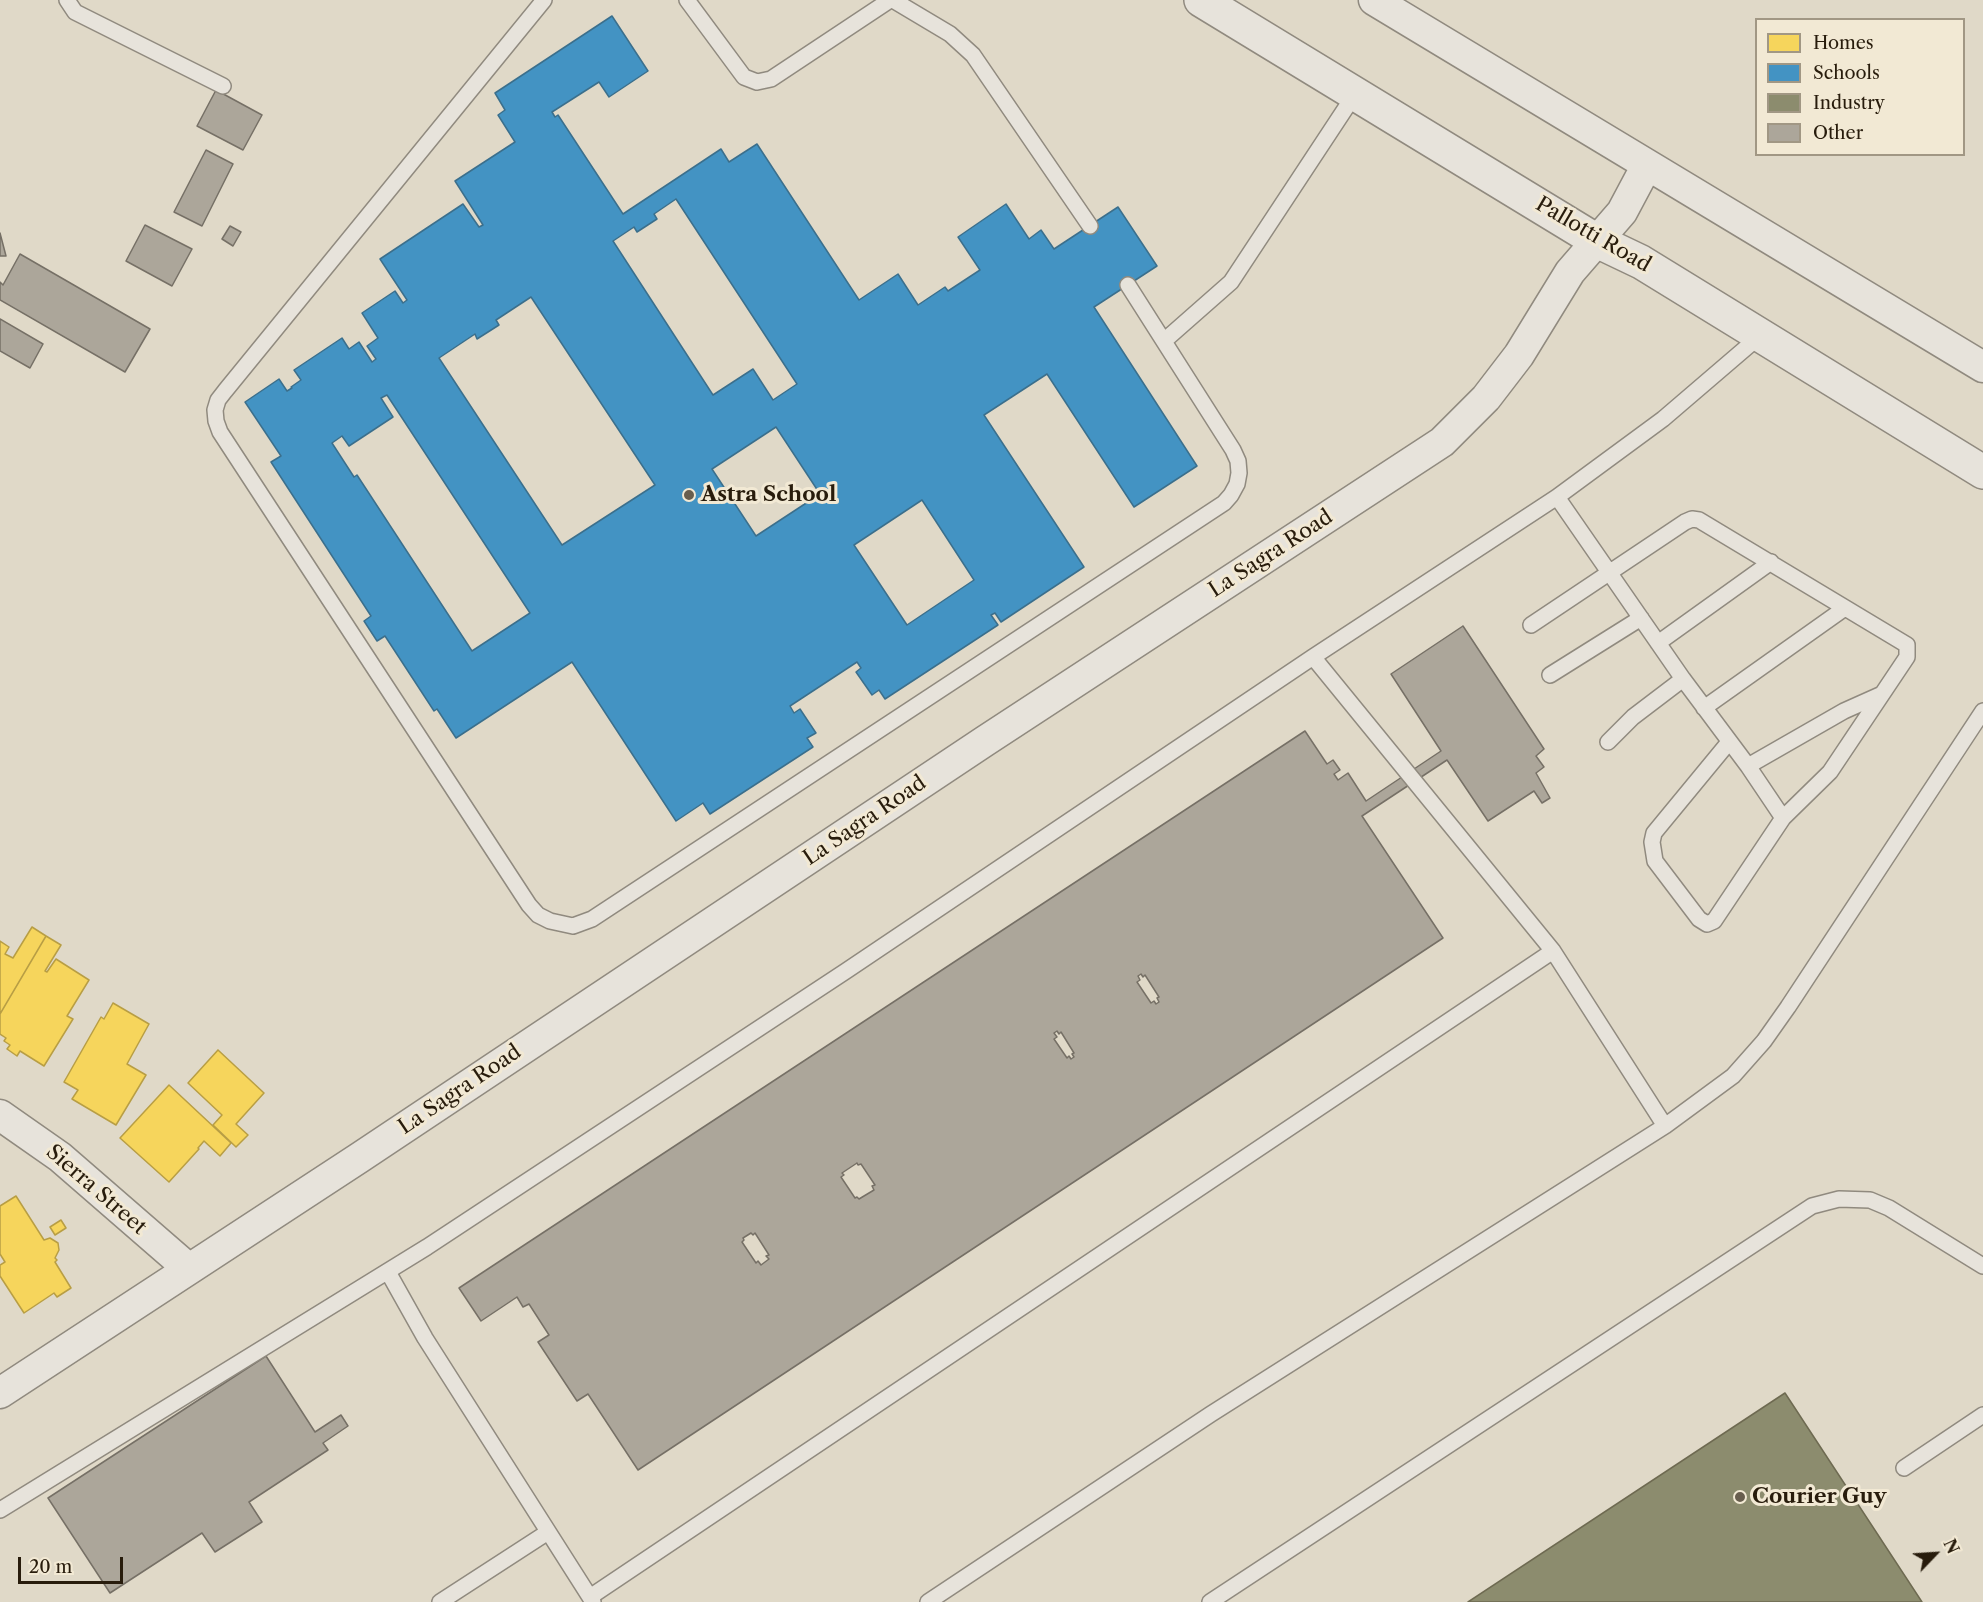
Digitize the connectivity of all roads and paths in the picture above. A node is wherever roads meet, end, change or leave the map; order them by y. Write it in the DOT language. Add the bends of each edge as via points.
graph roads {
  1 [pos="67,0"];
  2 [pos="544,0"];
  3 [pos="687,0"];
  4 [pos="892,0"];
  5 [pos="1201,0"];
  6 [pos="1374,0"];
  7 [pos="223,86"];
  8 [pos="1355,94"];
  9 [pos="1647,165"];
  10 [pos="1090,226"];
  11 [pos="1597,241"];
  12 [pos="1128,285"];
  13 [pos="1761,335"];
  14 [pos="1164,341"];
  15 [pos="1983,367"];
  16 [pos="1983,472"];
  17 [pos="1557,497"];
  18 [pos="1771,562"];
  19 [pos="1609,573"];
  20 [pos="1845,608"];
  21 [pos="1641,618"];
  22 [pos="1531,625"];
  23 [pos="1658,643"];
  24 [pos="1313,657"];
  25 [pos="1550,675"];
  26 [pos="1683,679"];
  27 [pos="1882,694"];
  28 [pos="1704,708"];
  29 [pos="1983,711"];
  30 [pos="1608,742"];
  31 [pos="1729,742"];
  32 [pos="1748,766"];
  33 [pos="1783,818"];
  34 [pos="1553,951"];
  35 [pos="0,1115"];
  36 [pos="1665,1126"];
  37 [pos="1983,1266"];
  38 [pos="189,1269"];
  39 [pos="388,1272"];
  40 [pos="0,1393"];
  41 [pos="1983,1415"];
  42 [pos="1904,1468"];
  43 [pos="0,1510"];
  44 [pos="548,1532"];
  45 [pos="591,1599"];
  46 [pos="440,1602"];
  47 [pos="928,1602"];
  48 [pos="1210,1602"];
  1 -- 7 [label="lane" via="75,12"];
  2 -- 14 [label="lane" via="225,391 215,410 226,442 538,915 573,926 592,920 1224,503 1237,484 1238,461"];
  3 -- 4 [label="lane" via="744,77 757,82 771,79"];
  4 -- 10 [label="lane" via="950,34 973,55"];
  5 -- 8 [label="street, Pallotti Road"];
  6 -- 9 [label="street"];
  8 -- 11 [label="street, Pallotti Road"];
  8 -- 14 [label="lane" via="1231,282"];
  9 -- 11 [label="street, La Sagra Road" via="1622,212"];
  9 -- 15 [label="street"];
  11 -- 13 [label="street, Pallotti Road" via="1641,262"];
  11 -- 38 [label="street, La Sagra Road" via="1570,272 1519,355 1486,398 1442,441"];
  12 -- 14 [label="lane"];
  13 -- 16 [label="street, Pallotti Road"];
  13 -- 17 [label="lane" via="1664,419"];
  17 -- 19 [label="lane"];
  17 -- 24 [label="lane"];
  18 -- 19 [label="lane" via="1692,519"];
  18 -- 20 [label="lane"];
  18 -- 23 [label="lane"];
  19 -- 21 [label="lane"];
  19 -- 22 [label="lane"];
  20 -- 27 [label="lane" via="1907,645 1908,657"];
  20 -- 28 [label="lane"];
  21 -- 23 [label="lane"];
  21 -- 25 [label="lane"];
  23 -- 26 [label="lane"];
  24 -- 34 [label="lane"];
  24 -- 39 [label="lane"];
  26 -- 28 [label="lane"];
  26 -- 30 [label="lane" via="1633,717"];
  27 -- 32 [label="lane" via="1844,711"];
  27 -- 33 [label="lane" via="1830,772"];
  28 -- 31 [label="lane"];
  29 -- 36 [label="lane" via="1764,1041 1733,1076"];
  31 -- 32 [label="lane"];
  31 -- 33 [label="lane" via="1654,833 1652,842 1655,861 1699,919 1707,924 1714,921"];
  32 -- 33 [label="lane"];
  34 -- 36 [label="lane"];
  34 -- 45 [label="lane"];
  35 -- 38 [label="street, Sierra Street" via="60,1157"];
  36 -- 47 [label="lane" via="1211,1414"];
  37 -- 48 [label="lane" via="1870,1200 1839,1199 1812,1206"];
  38 -- 40 [label="street, La Sagra Road"];
  39 -- 43 [label="lane"];
  39 -- 44 [label="lane" via="425,1338"];
  41 -- 42 [label="lane"];
  44 -- 45 [label="lane"];
  44 -- 46 [label="lane"];
}
